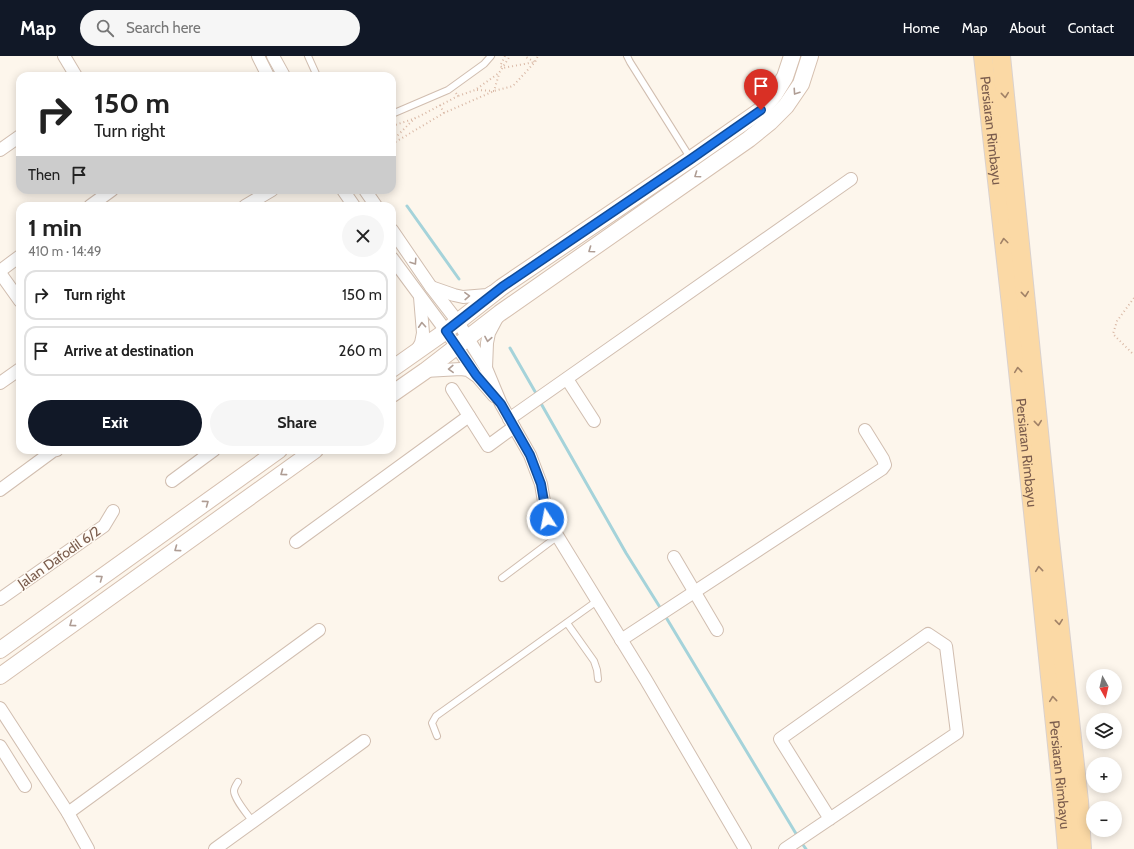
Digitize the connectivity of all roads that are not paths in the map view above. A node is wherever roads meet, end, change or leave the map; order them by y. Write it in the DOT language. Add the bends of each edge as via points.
graph roads {
  1 [pos="64,56"];
  2 [pos="258,56"];
  3 [pos="273,56"];
  4 [pos="308,56"];
  5 [pos="491,56"];
  6 [pos="627,56"];
  7 [pos="792,56"];
  8 [pos="810,56"];
  9 [pos="1001,56"];
  10 [pos="983,59"];
  11 [pos="74,72"];
  12 [pos="266,72"];
  13 [pos="282,72"];
  14 [pos="315,72"];
  15 [pos="396,112"];
  16 [pos="16,139"];
  17 [pos="0,150"];
  18 [pos="691,159"];
  19 [pos="851,179"];
  20 [pos="106,194"];
  21 [pos="265,194"];
  22 [pos="96,202"];
  23 [pos="252,202"];
  24 [pos="396,236"];
  25 [pos="16,259"];
  26 [pos="396,263"];
  27 [pos="0,272"];
  28 [pos="431,287"];
  29 [pos="502,287"];
  30 [pos="16,294"];
  31 [pos="420,296"];
  32 [pos="500,313"];
  33 [pos="452,327"];
  34 [pos="462,342"];
  35 [pos="416,352"];
  36 [pos="396,366"];
  37 [pos="486,368"];
  38 [pos="425,370"];
  39 [pos="16,372"];
  40 [pos="476,375"];
  41 [pos="567,379"];
  42 [pos="0,383"];
  43 [pos="452,389"];
  44 [pos="396,391"];
  45 [pos="501,404"];
  46 [pos="469,416"];
  47 [pos="594,421"];
  48 [pos="512,423"];
  49 [pos="865,430"];
  50 [pos="49,454"];
  51 [pos="209,454"];
  52 [pos="273,454"];
  53 [pos="309,454"];
  54 [pos="172,481"];
  55 [pos="0,490"];
  56 [pos="113,511"];
  57 [pos="558,536"];
  58 [pos="296,542"];
  59 [pos="674,557"];
  60 [pos="502,578"];
  61 [pos="694,592"];
  62 [pos="0,599"];
  63 [pos="597,601"];
  64 [pos="567,623"];
  65 [pos="319,630"];
  66 [pos="717,630"];
  67 [pos="621,640"];
  68 [pos="0,650"];
  69 [pos="0,676"];
  70 [pos="598,679"];
  71 [pos="0,708"];
  72 [pos="437,736"];
  73 [pos="20,740"];
  74 [pos="364,741"];
  75 [pos="1,751"];
  76 [pos="238,782"];
  77 [pos="25,786"];
  78 [pos="68,813"];
  79 [pos="830,819"];
  80 [pos="253,822"];
  81 [pos="88,849"];
  82 [pos="215,849"];
  83 [pos="745,849"];
  84 [pos="786,849"];
  85 [pos="1067,849"];
  86 [pos="1082,849"];
  1 -- 11 [label="street"];
  2 -- 12 [label="street"];
  3 -- 13 [label="street"];
  4 -- 14 [label="lane"];
  5 -- 15 [label="lane" via="448,90"];
  6 -- 18 [label="lane"];
  7 -- 18 [label="street" via="785,76 761,110"];
  8 -- 32 [label="street, one-way" via="801,84 786,106 770,122"];
  9 -- 86 [label="main road, Persiaran Rimbayu, one-way"];
  85 -- 10 [label="main road, Persiaran Rimbayu, one-way"];
  16 -- 17 [label="street"];
  18 -- 29 [label="street"];
  19 -- 41 [label="street"];
  20 -- 22 [label="street"];
  21 -- 23 [label="street"];
  24 -- 28 [label="street, one-way"];
  25 -- 27 [label="street"];
  26 -- 31 [label="street"];
  27 -- 30 [label="street"];
  28 -- 29 [label="street, one-way" via="463,297 487,295"];
  28 -- 33 [label="street"];
  29 -- 33 [label="street"];
  31 -- 33 [label="street"];
  35 -- 31 [label="street, one-way" via="423,333"];
  32 -- 34 [label="street"];
  32 -- 37 [label="street, one-way" via="489,333"];
  33 -- 34 [label="street"];
  33 -- 35 [label="street"];
  34 -- 37 [label="street"];
  34 -- 38 [label="street"];
  34 -- 40 [label="street"];
  35 -- 36 [label="street"];
  37 -- 45 [label="street"];
  40 -- 38 [label="street, one-way" via="461,369"];
  38 -- 44 [label="street"];
  39 -- 42 [label="street"];
  40 -- 45 [label="street"];
  41 -- 47 [label="street"];
  41 -- 48 [label="street" via="538,399"];
  43 -- 46 [label="street"];
  45 -- 48 [label="street"];
  46 -- 48 [label="street" via="488,446"];
  46 -- 58 [label="street"];
  48 -- 57 [label="street" via="530,455 541,484 547,519"];
  49 -- 61 [label="street" via="884,459 884,467"];
  50 -- 55 [label="street"];
  51 -- 54 [label="street"];
  68 -- 52 [label="street, one-way"];
  53 -- 69 [label="street, one-way"];
  56 -- 62 [label="street, Jalan Dafodil 6/2" via="104,526"];
  57 -- 60 [label="lane"];
  57 -- 63 [label="street"];
  59 -- 61 [label="street"];
  61 -- 66 [label="street"];
  61 -- 67 [label="street"];
  63 -- 64 [label="lane"];
  63 -- 67 [label="street"];
  64 -- 70 [label="lane" via="594,661"];
  64 -- 72 [label="lane" via="436,716 432,723"];
  65 -- 78 [label="street"];
  67 -- 83 [label="street"];
  71 -- 73 [label="street"];
  73 -- 75 [label="street"];
  73 -- 78 [label="street"];
  74 -- 80 [label="street"];
  75 -- 77 [label="street"];
  76 -- 80 [label="lane" via="233,792"];
  78 -- 81 [label="street"];
  79 -- 79 [label="street" via="958,733 946,646 928,634 780,739"];
  79 -- 84 [label="street"];
  80 -- 82 [label="street"];
}
